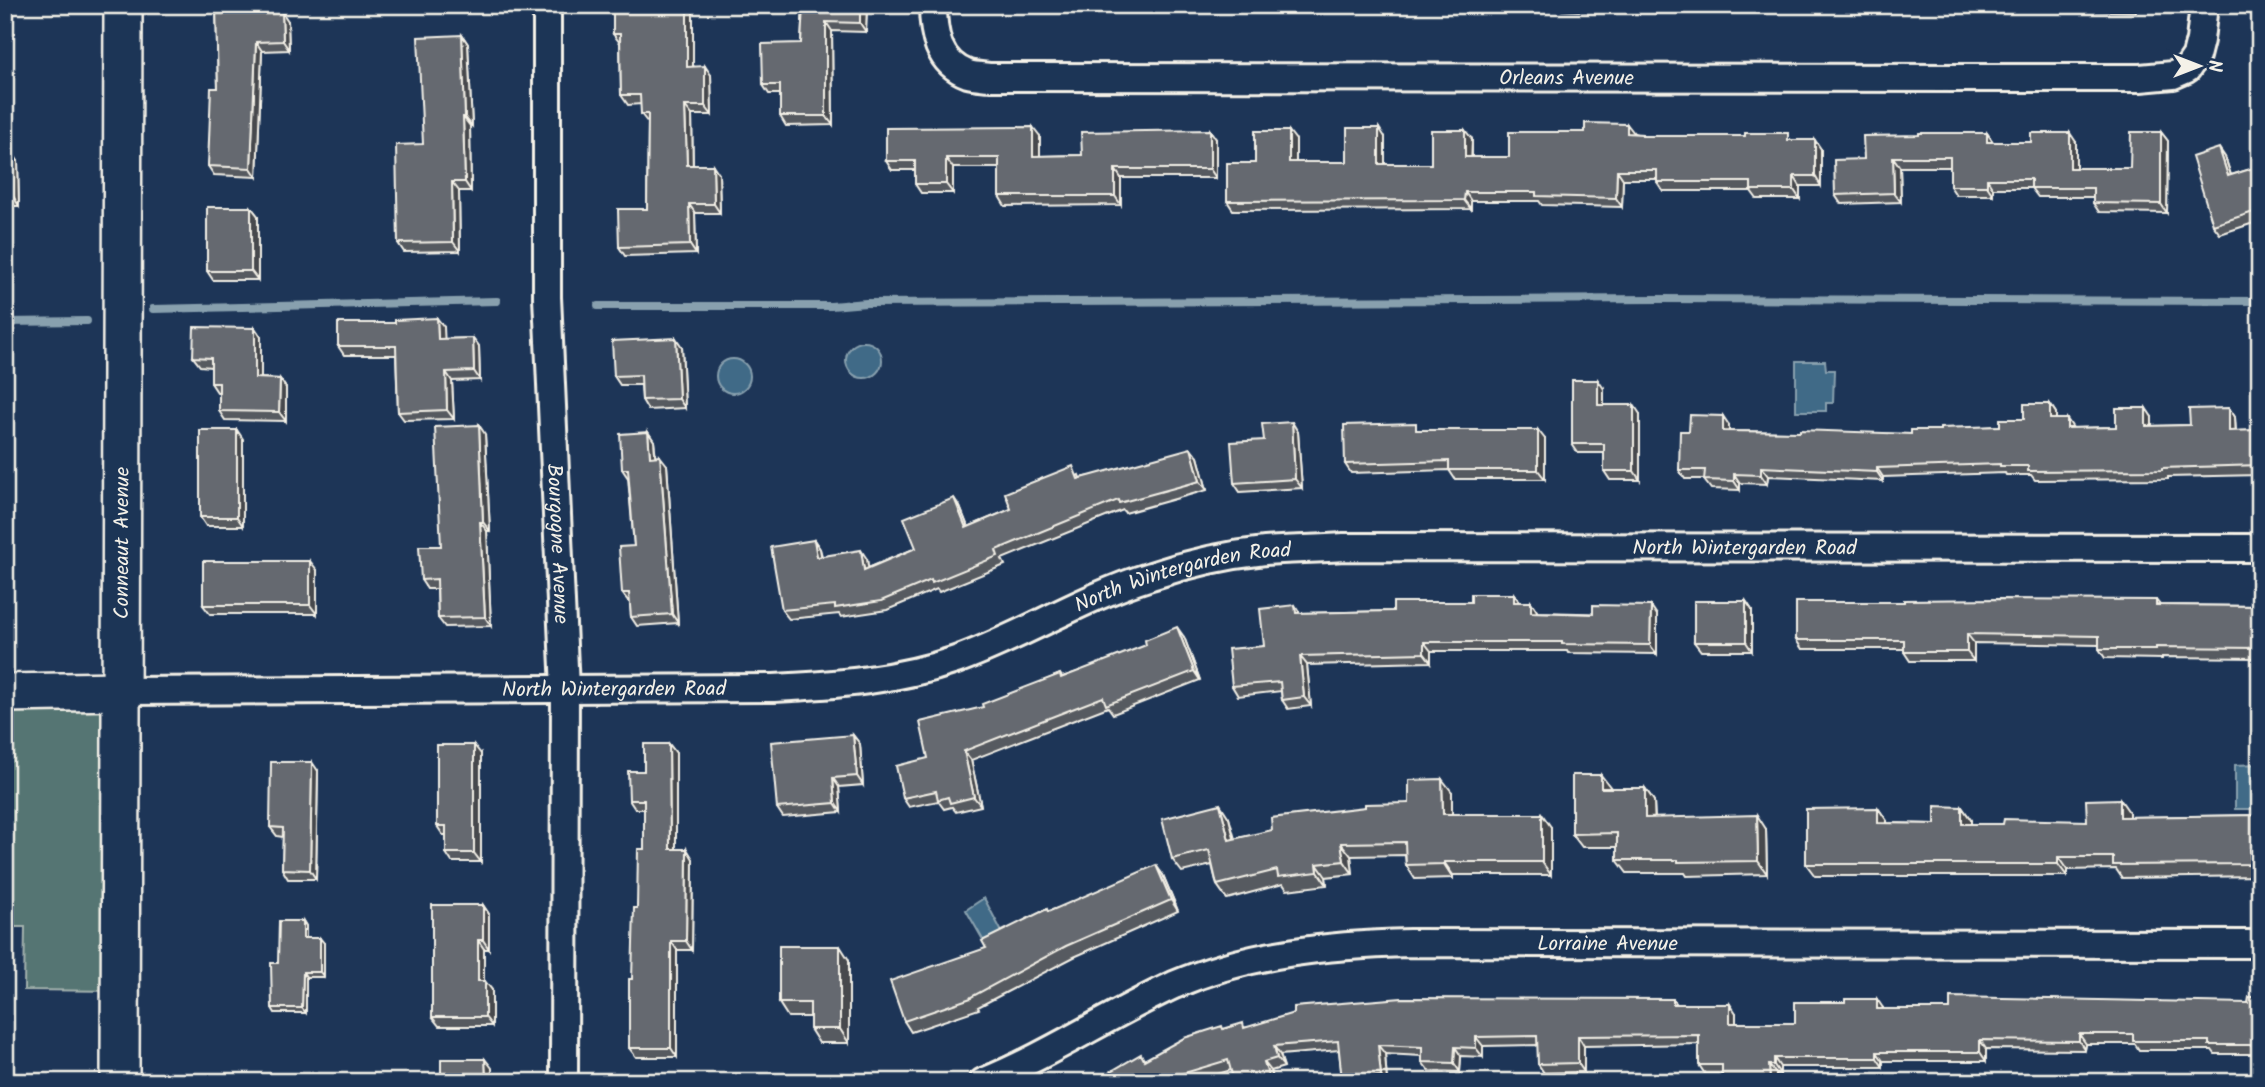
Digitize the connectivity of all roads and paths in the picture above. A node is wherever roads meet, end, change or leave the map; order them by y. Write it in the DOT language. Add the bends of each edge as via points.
graph roads {
  1 [pos="123,5"];
  2 [pos="547,5"];
  3 [pos="933,5"];
  4 [pos="2204,5"];
  5 [pos="2260,548"];
  6 [pos="565,690"];
  7 [pos="120,691"];
  8 [pos="5,693"];
  9 [pos="2260,944"];
  10 [pos="120,1082"];
  11 [pos="564,1082"];
  12 [pos="983,1082"];
  1 -- 7 [label="street, Conneaut Avenue"];
  2 -- 6 [label="street, Bourgogne Avenue" via="547,297"];
  3 -- 4 [label="street, Orleans Avenue" via="939,48 950,62 968,74 990,77 2140,78 2187,69 2196,56"];
  5 -- 6 [label="street, North Wintergarden Road" via="1344,547 1264,551 1150,576 955,660 896,676 774,688"];
  6 -- 7 [label="street, North Wintergarden Road"];
  6 -- 11 [label="street, Bourgogne Avenue"];
  7 -- 8 [label="street"];
  7 -- 10 [label="street, Conneaut Avenue"];
  9 -- 12 [label="street, Lorraine Avenue" via="1345,945 1239,963 1177,984"];
}
